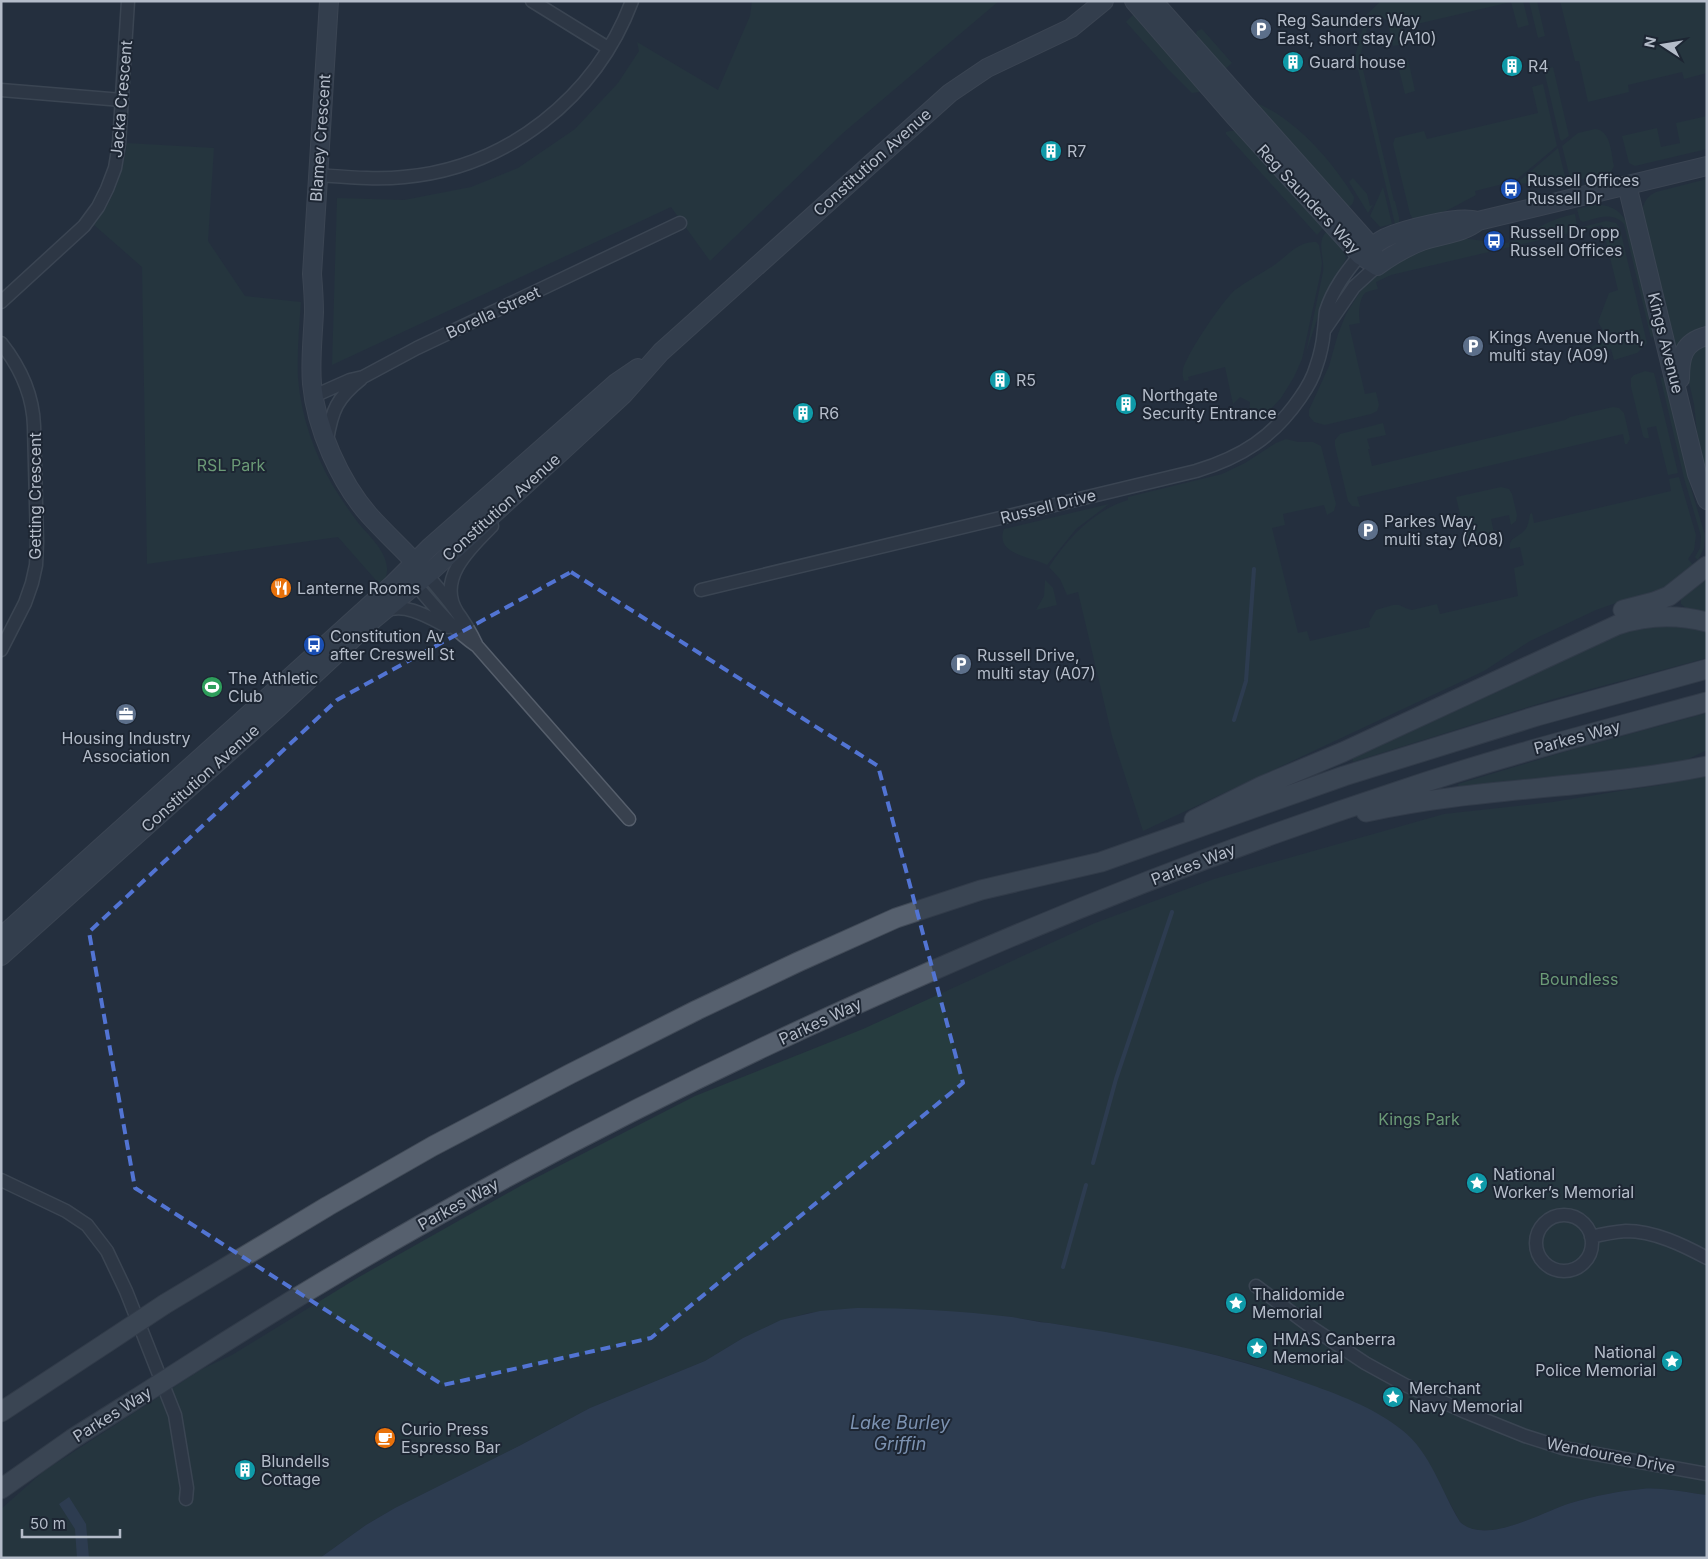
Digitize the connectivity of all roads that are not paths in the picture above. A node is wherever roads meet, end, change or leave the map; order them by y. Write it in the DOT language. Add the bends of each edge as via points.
graph roads {
  1 [pos="128,1"];
  2 [pos="329,1"];
  3 [pos="532,1"];
  4 [pos="632,1"];
  5 [pos="1104,1"];
  6 [pos="1134,1"];
  7 [pos="1154,1"];
  8 [pos="1178,41"];
  9 [pos="608,48"];
  10 [pos="1,90"];
  11 [pos="122,100"];
  12 [pos="1707,166"];
  13 [pos="317,175"];
  14 [pos="1627,185"];
  15 [pos="1478,221"];
  16 [pos="680,223"];
  17 [pos="1366,251"];
  18 [pos="1377,266"];
  19 [pos="1,302"];
  20 [pos="1325,329"];
  21 [pos="1707,336"];
  22 [pos="1,343"];
  23 [pos="661,352"];
  24 [pos="363,377"];
  25 [pos="1679,397"];
  26 [pos="309,398"];
  27 [pos="327,442"];
  28 [pos="510,499"];
  29 [pos="1707,500"];
  30 [pos="1707,566"];
  31 [pos="415,573"];
  32 [pos="701,590"];
  33 [pos="457,612"];
  34 [pos="375,618"];
  35 [pos="1707,622"];
  36 [pos="459,633"];
  37 [pos="1580,642"];
  38 [pos="477,646"];
  39 [pos="1,650"];
  40 [pos="1707,670"];
  41 [pos="1707,702"];
  42 [pos="229,742"];
  43 [pos="1707,756"];
  44 [pos="1707,766"];
  45 [pos="1663,774"];
  46 [pos="629,819"];
  47 [pos="1276,833"];
  48 [pos="1140,849"];
  49 [pos="1,937"];
  50 [pos="1,956"];
  51 [pos="1,1180"];
  52 [pos="1591,1237"];
  53 [pos="1707,1258"];
  54 [pos="1256,1286"];
  55 [pos="1,1412"];
  56 [pos="1707,1474"];
  57 [pos="1,1489"];
  58 [pos="186,1499"];
  1 -- 11 [label="street, Jacka Crescent"];
  2 -- 13 [label="street, Blamey Crescent"];
  3 -- 9 [label="street"];
  4 -- 9 [label="street"];
  5 -- 23 [label="street, Constitution Avenue" via="1071,28 987,68 950,94"];
  6 -- 8 [label="street, Reg Saunders Way"];
  7 -- 8 [label="street, Reg Saunders Way"];
  8 -- 17 [label="street, Reg Saunders Way"];
  9 -- 13 [label="street" via="591,76 559,109 522,137 484,156 442,171 404,178"];
  10 -- 11 [label="street"];
  11 -- 19 [label="street, Jacka Crescent" via="116,163 98,207 77,234"];
  12 -- 14 [label="street, Russell Drive"];
  13 -- 26 [label="street, Blamey Crescent"];
  14 -- 15 [label="street, Russell Drive"];
  14 -- 25 [label="street, Kings Avenue"];
  15 -- 17 [label="street, Russell Drive" via="1452,220 1408,230 1384,239"];
  15 -- 18 [label="street, Russell Drive" via="1470,228 1415,244"];
  16 -- 24 [label="street, Borella Street"];
  17 -- 18 [label="street, Reg Saunders Way"];
  17 -- 20 [label="street, Russell Drive" via="1345,273 1334,292 1326,310"];
  18 -- 20 [label="street, Russell Drive" via="1354,287"];
  20 -- 32 [label="street, Russell Drive" via="1313,376 1292,410 1264,439 1227,461 1196,472"];
  21 -- 25 [label="street" via="1693,342 1682,356"];
  22 -- 39 [label="street, Getting Crescent" via="20,372 32,409 37,536 36,564 29,593"];
  23 -- 28 [label="street, Constitution Avenue" via="623,395"];
  23 -- 31 [label="street, Constitution Avenue" via="616,383"];
  24 -- 26 [label="street, Borella Street"];
  24 -- 27 [label="street" via="335,406"];
  25 -- 29 [label="street, Kings Avenue" via="1697,474"];
  26 -- 27 [label="street, Blamey Crescent"];
  26 -- 31 [label="street, Blamey Crescent" via="318,441 340,487 376,534"];
  27 -- 31 [label="street, Blamey Crescent" via="360,504"];
  28 -- 31 [label="street, Constitution Avenue"];
  28 -- 33 [label="street" via="500,518 462,559 451,580 450,597"];
  30 -- 37 [label="main road" via="1669,596 1612,615"];
  31 -- 33 [label="street"];
  31 -- 34 [label="street, Constitution Avenue"];
  31 -- 36 [label="street" via="441,614"];
  31 -- 42 [label="street, Constitution Avenue" via="343,630"];
  33 -- 38 [label="street"];
  34 -- 36 [label="street" via="390,609 402,608"];
  34 -- 42 [label="street, Constitution Avenue"];
  35 -- 37 [label="main road" via="1674,617 1648,618 1617,625"];
  36 -- 38 [label="street"];
  37 -- 48 [label="main road" via="1238,797"];
  38 -- 46 [label="street"];
  40 -- 48 [label="main road, Parkes Way" via="1537,716 1344,776"];
  41 -- 47 [label="main road, Parkes Way" via="1450,774"];
  42 -- 49 [label="street, Constitution Avenue"];
  42 -- 50 [label="street, Constitution Avenue"];
  43 -- 45 [label="main road"];
  44 -- 45 [label="main road"];
  45 -- 47 [label="main road" via="1424,801"];
  47 -- 57 [label="main road, Parkes Way, bridge" via="1015,935 858,1002 677,1088 398,1237 72,1439"];
  48 -- 55 [label="main road, Parkes Way, bridge" via="939,903 896,918 697,1010 433,1146 328,1206 165,1304"];
  51 -- 58 [label="street" via="66,1210 87,1226 107,1250 175,1415"];
  52 -- 52 [label="street" via="1587,1258 1577,1268 1569,1270 1548,1266 1536,1247 1539,1229 1557,1216 1570,1215 1578,1219 1588,1228"];
  52 -- 53 [label="street" via="1622,1232 1643,1233"];
  54 -- 56 [label="street, Wendouree Drive" via="1365,1363 1471,1415 1568,1449"];
}
